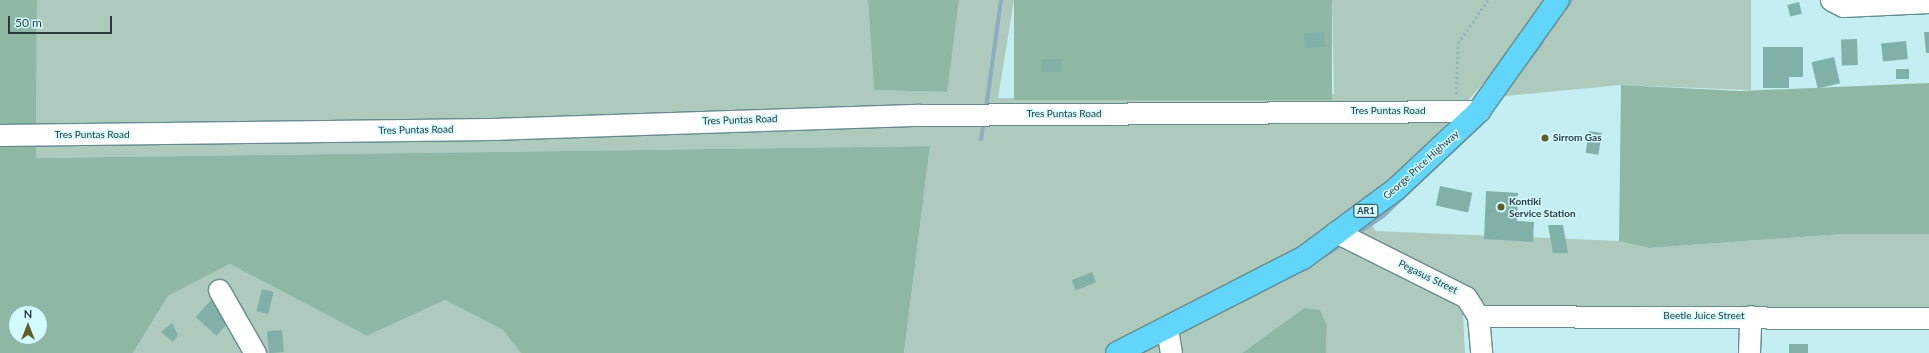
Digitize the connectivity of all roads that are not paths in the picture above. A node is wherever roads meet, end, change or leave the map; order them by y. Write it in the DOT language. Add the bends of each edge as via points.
graph roads {
  1 [pos="1558,0"];
  2 [pos="1831,0"];
  3 [pos="1929,2"];
  4 [pos="1479,111"];
  5 [pos="0,135"];
  6 [pos="1336,232"];
  7 [pos="219,290"];
  8 [pos="1478,316"];
  9 [pos="1750,316"];
  10 [pos="1929,318"];
  11 [pos="1167,328"];
  12 [pos="255,353"];
  13 [pos="1117,353"];
  14 [pos="1172,353"];
  15 [pos="1481,353"];
  16 [pos="1749,353"];
  1 -- 4 [label="highway, George Price Highway / AR1"];
  2 -- 3 [label="street" via="1842,6"];
  4 -- 5 [label="street, Tres Puntas Road" via="920,114 482,129"];
  4 -- 6 [label="highway, George Price Highway / AR1" via="1396,189"];
  6 -- 8 [label="street, Pegasus Street" via="1454,288 1466,296"];
  6 -- 11 [label="highway, George Price Highway / AR1" via="1303,258"];
  7 -- 12 [label="street"];
  8 -- 9 [label="street, Beetle Juice Street"];
  8 -- 15 [label="street, Pegasus Street"];
  9 -- 10 [label="street, Beetle Juice Street"];
  9 -- 16 [label="street"];
  11 -- 13 [label="highway, George Price Highway / AR1"];
  11 -- 14 [label="street"];
}
